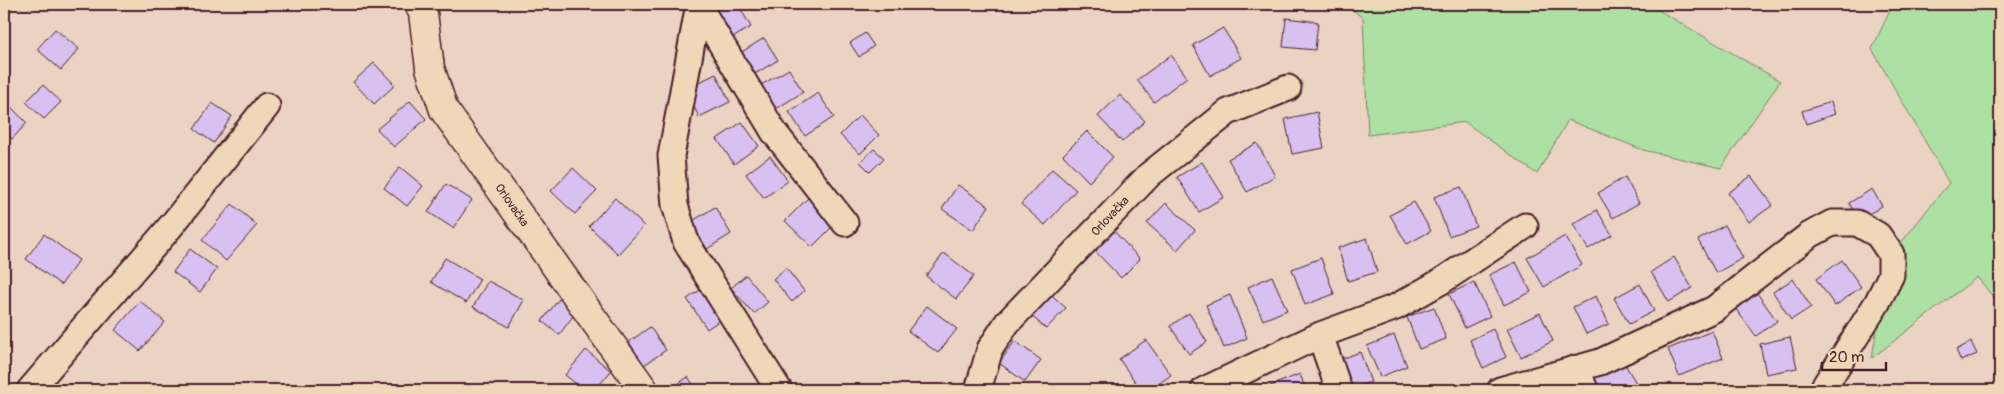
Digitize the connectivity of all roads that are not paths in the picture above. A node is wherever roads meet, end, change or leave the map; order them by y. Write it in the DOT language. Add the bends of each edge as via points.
graph roads {
  1 [pos="419,4"];
  2 [pos="699,4"];
  3 [pos="1288,88"];
  4 [pos="267,106"];
  5 [pos="845,223"];
  6 [pos="1525,226"];
  7 [pos="1320,335"];
  8 [pos="1581,379"];
  9 [pos="30,390"];
  10 [pos="644,390"];
  11 [pos="779,390"];
  12 [pos="978,390"];
  13 [pos="1204,390"];
  14 [pos="1339,390"];
  15 [pos="1500,390"];
  16 [pos="1822,390"];
  1 -- 10 [label="street, Orlovačka" via="424,13 430,68 444,110"];
  2 -- 5 [label="street" via="774,132"];
  2 -- 11 [label="street" via="670,156 674,205 686,242"];
  3 -- 12 [label="street, Orlovačka" via="1228,112 1149,175 1007,323 990,349"];
  4 -- 9 [label="street" via="171,226"];
  6 -- 7 [label="street" via="1396,307"];
  7 -- 13 [label="street"];
  7 -- 14 [label="street"];
  8 -- 15 [label="street"];
  8 -- 16 [label="street" via="1600,362 1714,309 1808,236 1832,223 1857,223 1878,235 1891,254 1891,275"];
}
